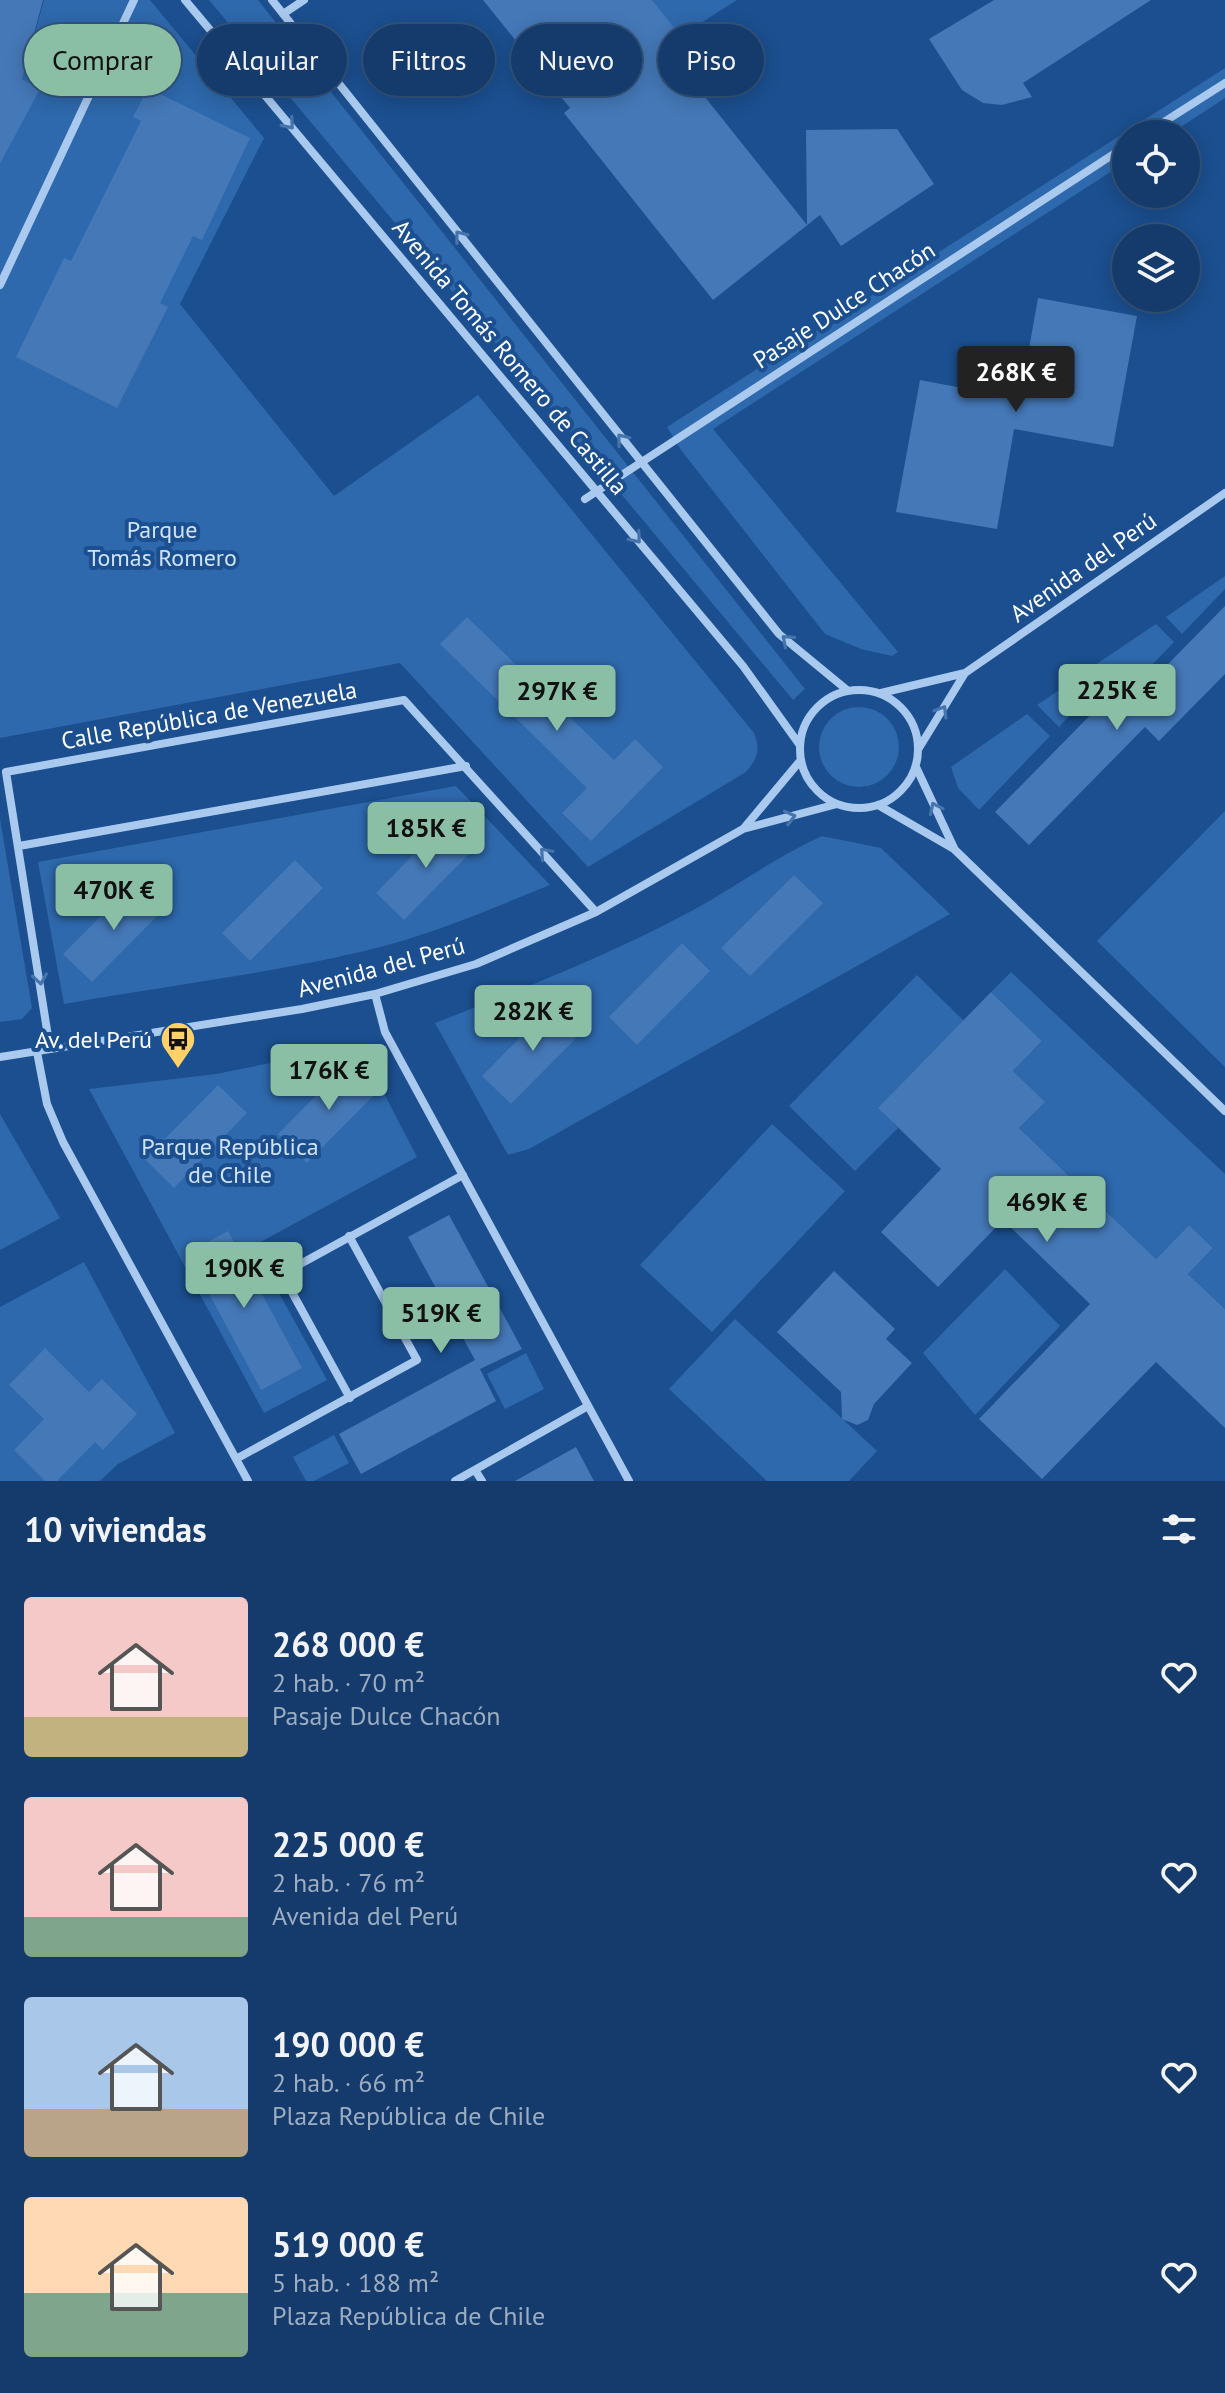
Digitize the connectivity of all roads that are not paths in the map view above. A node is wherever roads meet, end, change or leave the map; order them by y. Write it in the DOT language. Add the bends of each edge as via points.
graph roads {
  1 [pos="134,0"];
  2 [pos="185,0"];
  3 [pos="272,0"];
  4 [pos="304,0"];
  5 [pos="283,14"];
  6 [pos="1225,83"];
  7 [pos="1167,120"];
  8 [pos="1112,155"];
  9 [pos="0,285"];
  10 [pos="641,463"];
  11 [pos="597,491"];
  12 [pos="1223,497"];
  13 [pos="585,499"];
  14 [pos="965,673"];
  15 [pos="847,690"];
  16 [pos="881,693"];
  17 [pos="799,744"];
  18 [pos="919,749"];
  19 [pos="800,761"];
  20 [pos="466,766"];
  21 [pos="916,767"];
  22 [pos="837,804"];
  23 [pos="878,805"];
  24 [pos="743,829"];
  25 [pos="19,846"];
  26 [pos="954,849"];
  27 [pos="596,912"];
  28 [pos="375,994"];
  29 [pos="50,1049"];
  30 [pos="37,1052"];
  31 [pos="0,1057"];
  32 [pos="1225,1111"];
  33 [pos="463,1175"];
  34 [pos="349,1236"];
  35 [pos="350,1398"];
  36 [pos="588,1406"];
  37 [pos="236,1459"];
  38 [pos="475,1470"];
  39 [pos="248,1481"];
  40 [pos="455,1481"];
  41 [pos="482,1481"];
  42 [pos="629,1481"];
  1 -- 9 [label="street"];
  2 -- 11 [label="street, Avenida Tomás Romero de Castilla, one-way"];
  3 -- 5 [label="street, Avenida Tomás Romero de Castilla"];
  4 -- 5 [label="street"];
  10 -- 5 [label="street, Avenida Tomás Romero de Castilla, one-way"];
  6 -- 7 [label="street"];
  8 -- 10 [label="street, Pasaje Dulce Chacón"];
  10 -- 11 [label="street, Pasaje Dulce Chacón"];
  15 -- 10 [label="street, Avenida Tomás Romero de Castilla, one-way" via="779,634"];
  11 -- 13 [label="street, Pasaje Dulce Chacón"];
  11 -- 17 [label="street, Avenida Tomás Romero de Castilla, one-way" via="743,666"];
  12 -- 14 [label="street, Avenida del Perú"];
  14 -- 16 [label="street, Avenida del Perú"];
  18 -- 14 [label="street, Avenida del Perú, one-way"];
  15 -- 16 [label="street"];
  15 -- 17 [label="street" via="814,709"];
  16 -- 18 [label="street" via="908,715"];
  17 -- 19 [label="street"];
  18 -- 21 [label="street"];
  19 -- 22 [label="street" via="807,780"];
  19 -- 24 [label="street, Avenida del Perú"];
  20 -- 25 [label="street"];
  20 -- 25 [label="street, Calle República de Venezuela" via="404,700 6,772"];
  27 -- 20 [label="street, Calle República de Venezuela, one-way"];
  21 -- 23 [label="street" via="895,797"];
  26 -- 21 [label="street, one-way"];
  22 -- 23 [label="street"];
  24 -- 22 [label="street, Avenida del Perú, one-way"];
  23 -- 26 [label="street"];
  24 -- 27 [label="street, Avenida del Perú"];
  25 -- 29 [label="street, Calle República de Venezuela, one-way"];
  26 -- 32 [label="street"];
  27 -- 28 [label="street, Avenida del Perú" via="476,964"];
  28 -- 29 [label="street, Avenida del Perú"];
  28 -- 33 [label="street" via="385,1032"];
  29 -- 30 [label="street, Avenida del Perú"];
  30 -- 31 [label="street, Avenida del Perú"];
  30 -- 37 [label="street" via="47,1104 63,1142"];
  33 -- 34 [label="street"];
  33 -- 36 [label="street"];
  34 -- 35 [label="street" via="282,1274"];
  34 -- 35 [label="street" via="417,1360"];
  35 -- 37 [label="street"];
  36 -- 38 [label="street"];
  36 -- 42 [label="street"];
  37 -- 39 [label="street"];
  38 -- 40 [label="street"];
  38 -- 41 [label="street"];
}
